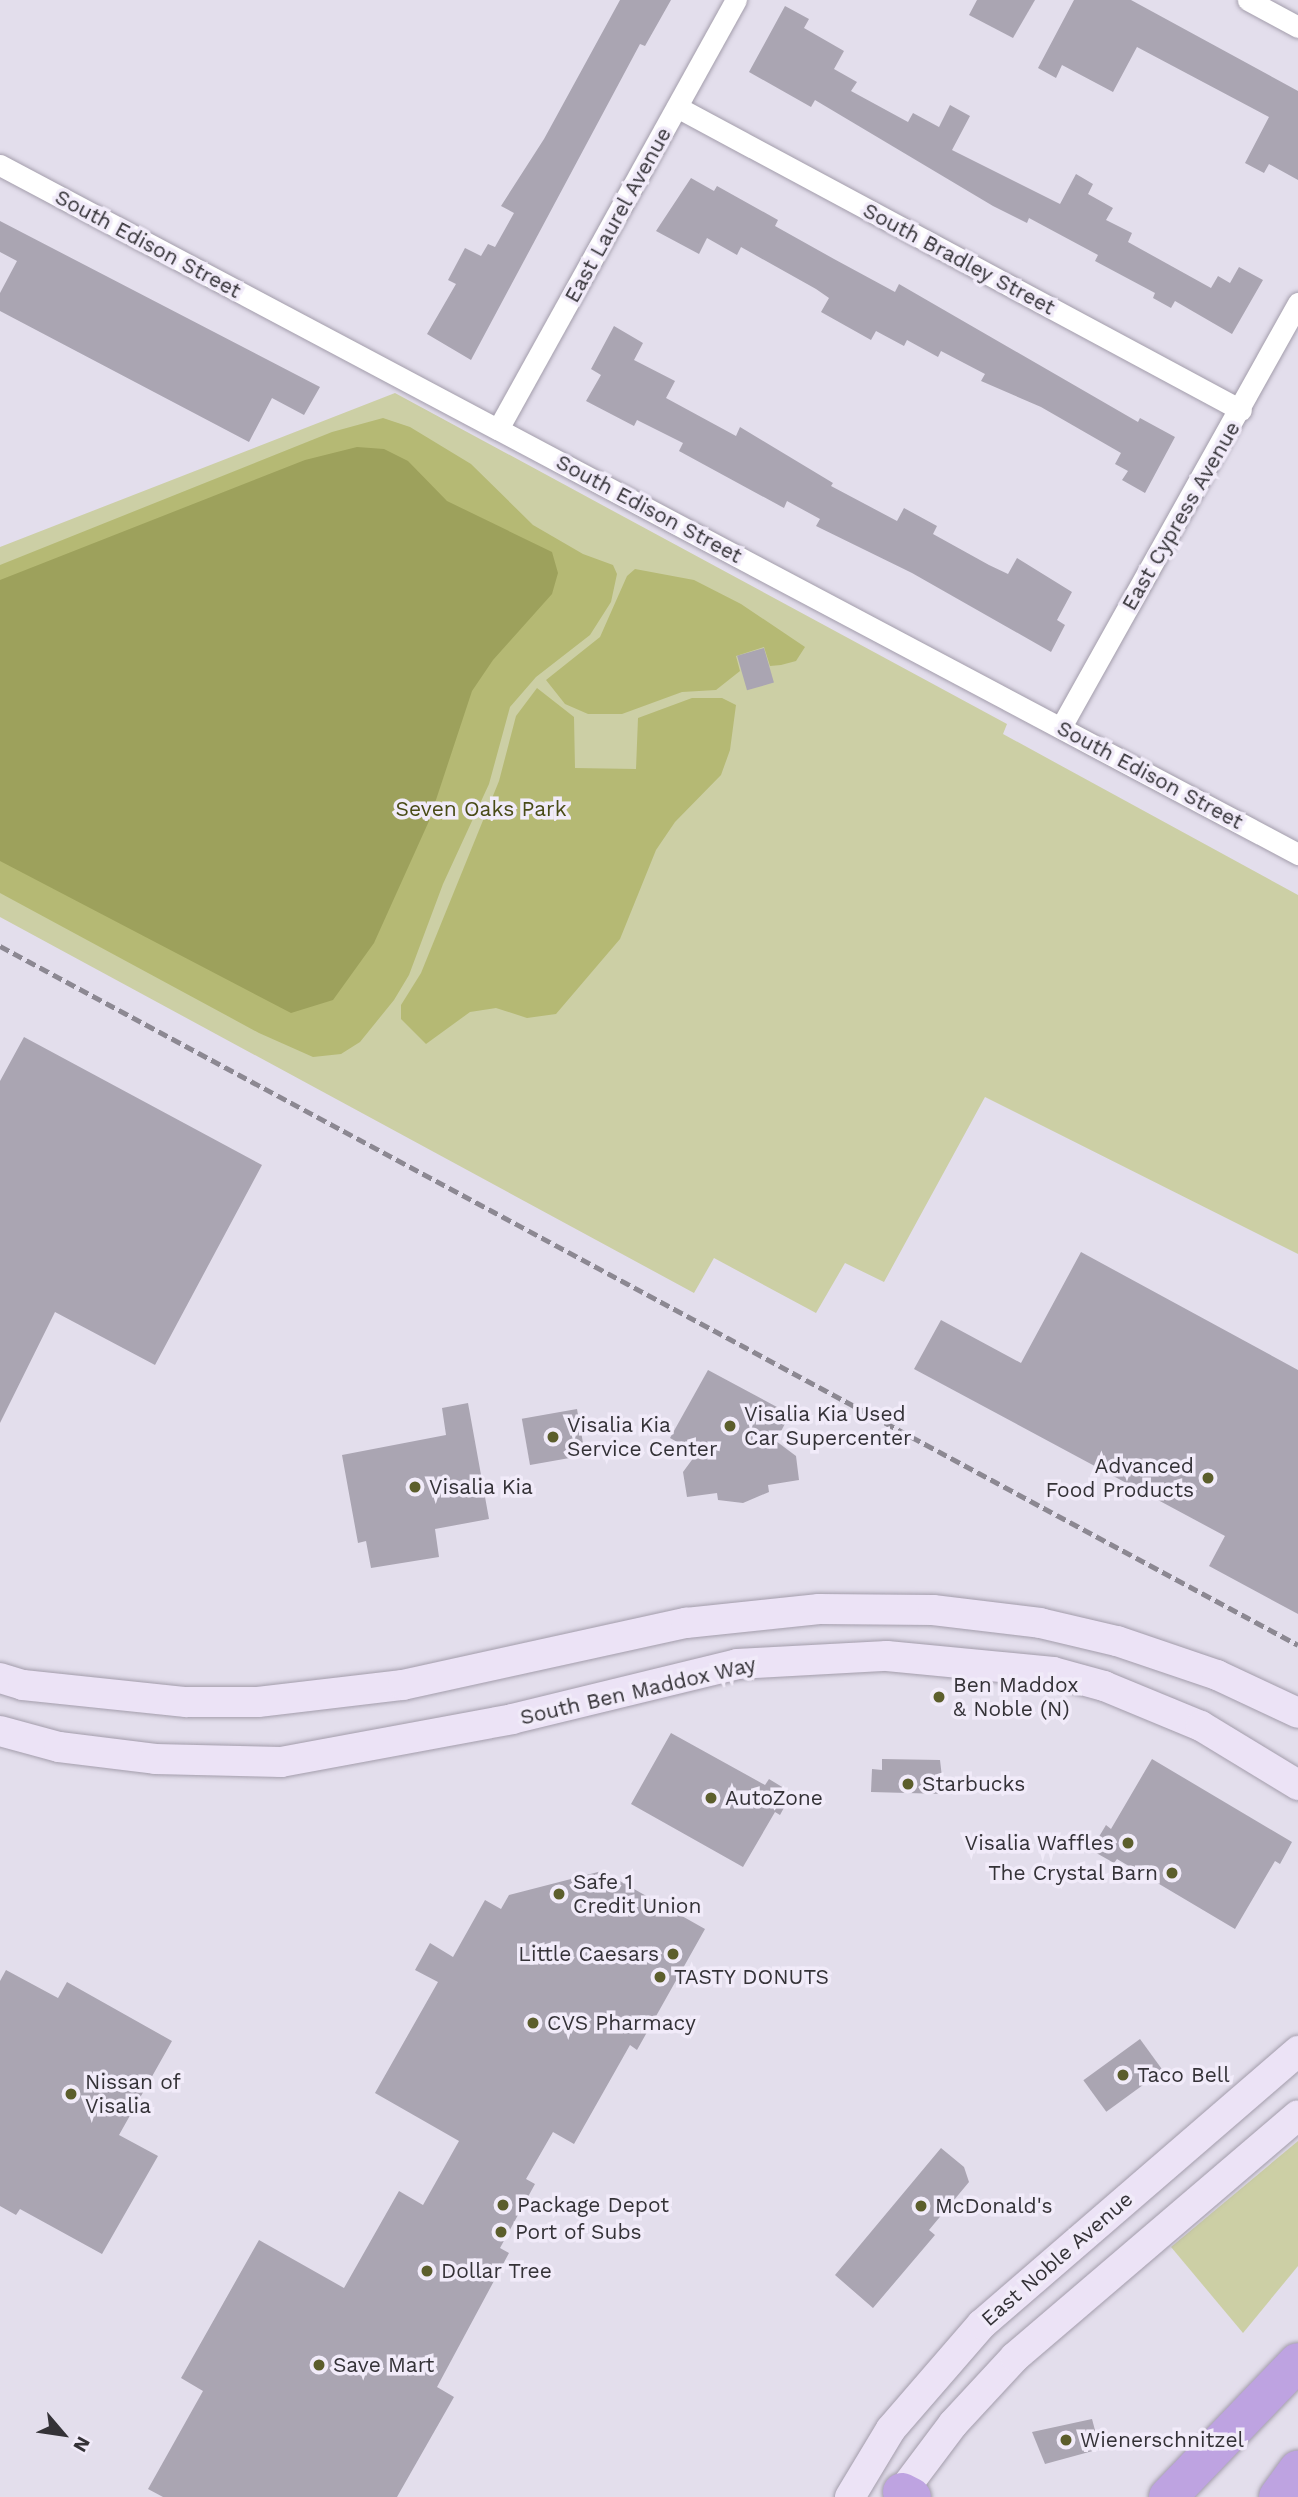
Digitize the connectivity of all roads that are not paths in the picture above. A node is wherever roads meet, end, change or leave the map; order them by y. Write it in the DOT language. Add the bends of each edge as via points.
graph roads {
  1 [pos="736,0"];
  2 [pos="1248,0"];
  3 [pos="1298,27"];
  4 [pos="677,107"];
  5 [pos="0,165"];
  6 [pos="1298,303"];
  7 [pos="1241,410"];
  8 [pos="498,429"];
  9 [pos="1061,727"];
  10 [pos="1298,854"];
  11 [pos="8,1687"];
  12 [pos="1298,1713"];
  13 [pos="0,1731"];
  14 [pos="1298,1785"];
  15 [pos="1298,2051"];
  16 [pos="1298,2115"];
  17 [pos="1298,2362"];
  18 [pos="1298,2469"];
  19 [pos="907,2495"];
  20 [pos="850,2497"];
  21 [pos="1168,2497"];
  22 [pos="1278,2497"];
  1 -- 4 [label="street, East Laurel Avenue"];
  2 -- 3 [label="street"];
  4 -- 7 [label="street, South Bradley Street"];
  4 -- 8 [label="street, East Laurel Avenue"];
  5 -- 8 [label="street, South Edison Street"];
  6 -- 7 [label="street, East Cypress Avenue"];
  7 -- 9 [label="street, East Cypress Avenue"];
  8 -- 9 [label="street, South Edison Street"];
  9 -- 10 [label="street, South Edison Street"];
  11 -- 12 [label="main road" via="186,1702 258,1702 403,1685 686,1623 819,1609 933,1610 1040,1623 1117,1642 1217,1675"];
  13 -- 14 [label="main road, South Ben Maddox Way" via="59,1746 155,1759 281,1762 512,1719 737,1664 887,1656 1053,1672 1104,1686 1201,1726"];
  15 -- 20 [label="main road, East Noble Avenue" via="982,2324 896,2423"];
  16 -- 19 [label="main road" via="1015,2357 953,2424"];
  17 -- 21 [label="highway"];
  18 -- 22 [label="highway"];
}
